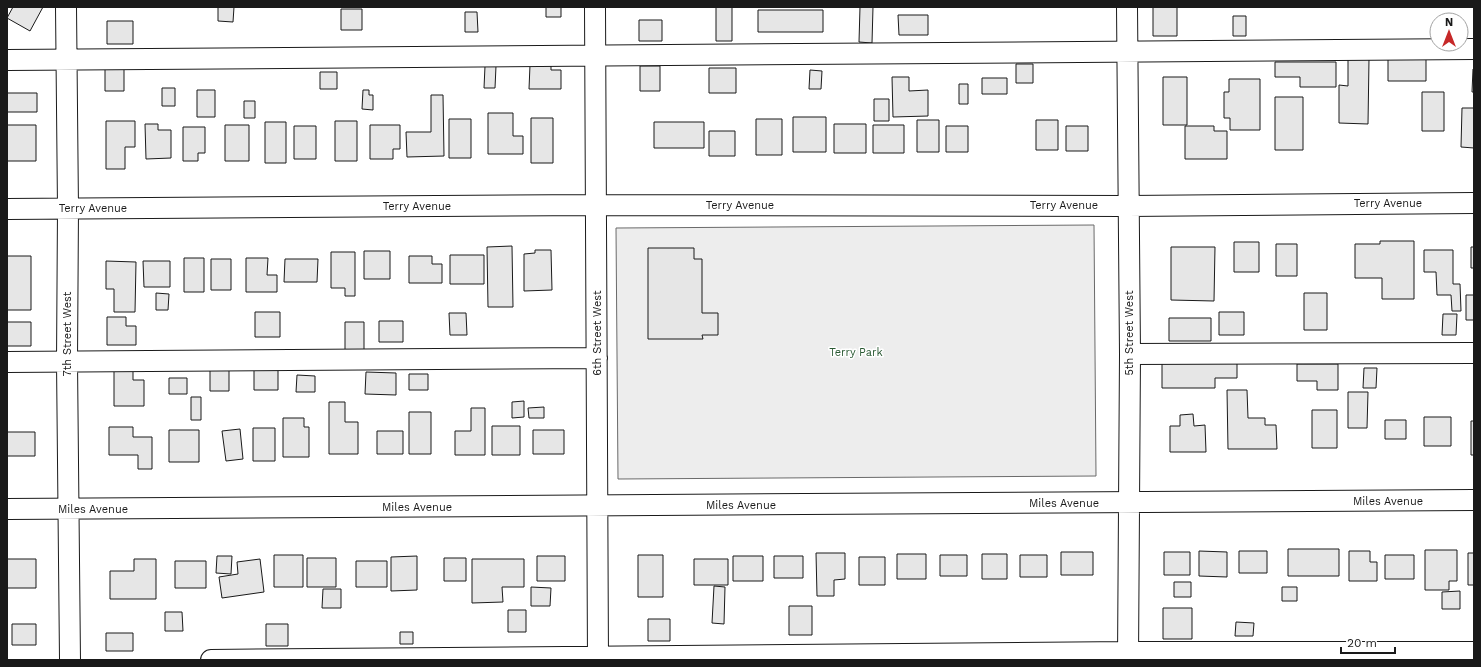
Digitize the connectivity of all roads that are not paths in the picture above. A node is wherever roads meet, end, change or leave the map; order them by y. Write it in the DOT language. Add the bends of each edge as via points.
graph roads {
  1 [pos="66,7"];
  2 [pos="595,7"];
  3 [pos="1127,7"];
  4 [pos="1474,49"];
  5 [pos="1127,52"];
  6 [pos="596,56"];
  7 [pos="67,59"];
  8 [pos="7,60"];
  9 [pos="1474,203"];
  10 [pos="596,205"];
  11 [pos="1128,206"];
  12 [pos="7,209"];
  13 [pos="68,209"];
  14 [pos="1130,354"];
  15 [pos="1474,354"];
  16 [pos="596,358"];
  17 [pos="7,362"];
  18 [pos="67,362"];
  19 [pos="1474,500"];
  20 [pos="1128,502"];
  21 [pos="597,506"];
  22 [pos="7,509"];
  23 [pos="69,509"];
  24 [pos="1474,652"];
  25 [pos="1128,656"];
  26 [pos="598,658"];
  27 [pos="70,660"];
  28 [pos="211,660"];
  1 -- 7 [label="street, 7th Street West"];
  2 -- 6 [label="street, 6th Street West"];
  3 -- 5 [label="street, 5th Street West"];
  4 -- 5 [label="street"];
  5 -- 6 [label="street"];
  5 -- 11 [label="street, 5th Street West"];
  6 -- 7 [label="street"];
  6 -- 10 [label="street, 6th Street West"];
  7 -- 8 [label="street"];
  7 -- 13 [label="street, 7th Street West"];
  9 -- 11 [label="street, Terry Avenue"];
  10 -- 11 [label="street, Terry Avenue"];
  10 -- 13 [label="street, Terry Avenue"];
  10 -- 16 [label="street, 6th Street West"];
  11 -- 14 [label="street, 5th Street West"];
  12 -- 13 [label="street, Terry Avenue"];
  13 -- 18 [label="street, 7th Street West"];
  14 -- 15 [label="street"];
  14 -- 20 [label="street, 5th Street West"];
  16 -- 18 [label="street"];
  16 -- 21 [label="street, 6th Street West"];
  17 -- 18 [label="street"];
  18 -- 23 [label="street, 7th Street West"];
  19 -- 20 [label="street, Miles Avenue"];
  20 -- 21 [label="street, Miles Avenue"];
  20 -- 25 [label="street, 5th Street West"];
  21 -- 23 [label="street, Miles Avenue"];
  21 -- 26 [label="street, 6th Street West"];
  22 -- 23 [label="street, Miles Avenue"];
  23 -- 27 [label="street, 7th Street West"];
  24 -- 25 [label="street"];
  25 -- 26 [label="street"];
  26 -- 28 [label="street"];
}
